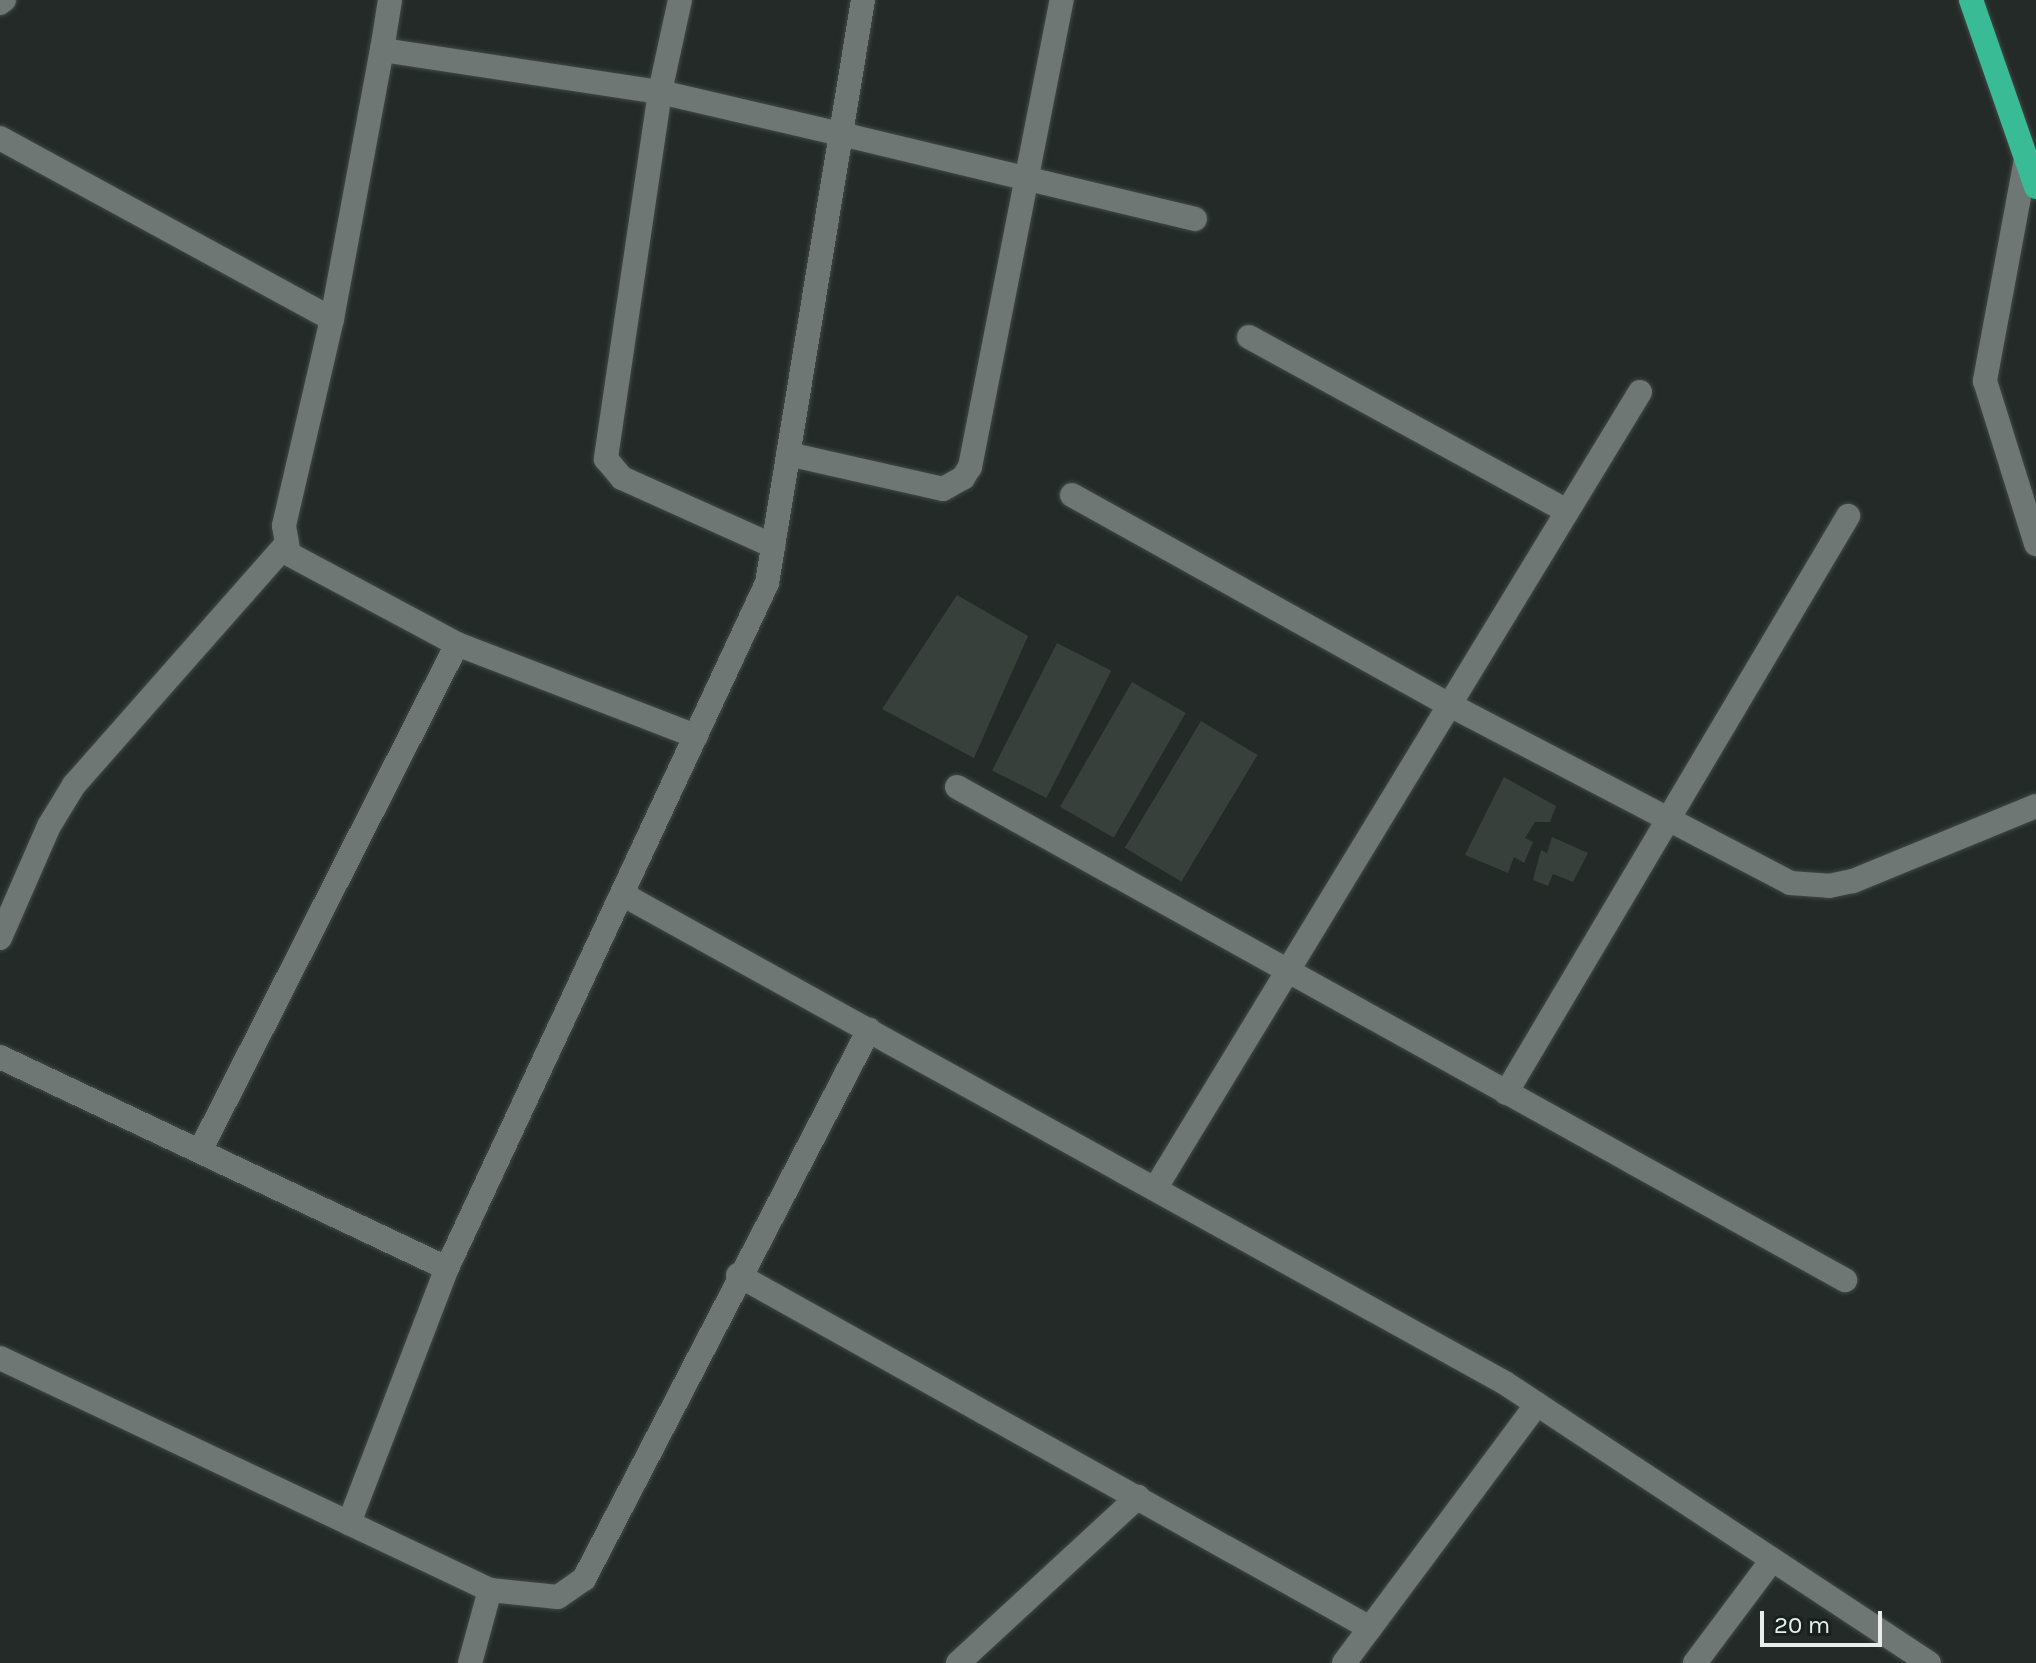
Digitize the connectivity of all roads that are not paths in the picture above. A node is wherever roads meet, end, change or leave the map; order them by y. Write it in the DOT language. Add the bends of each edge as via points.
graph roads {
  1 [pos="390,0"];
  2 [pos="680,0"];
  3 [pos="863,0"];
  4 [pos="1062,0"];
  5 [pos="1971,0"];
  6 [pos="382,50"];
  7 [pos="660,92"];
  8 [pos="841,134"];
  9 [pos="0,138"];
  10 [pos="2026,159"];
  11 [pos="1028,179"];
  12 [pos="2036,187"];
  13 [pos="1195,219"];
  14 [pos="332,319"];
  15 [pos="1249,337"];
  16 [pos="1640,392"];
  17 [pos="788,454"];
  18 [pos="1072,495"];
  19 [pos="1567,511"];
  20 [pos="1848,516"];
  21 [pos="2036,544"];
  22 [pos="773,546"];
  23 [pos="284,547"];
  24 [pos="457,644"];
  25 [pos="1450,705"];
  26 [pos="696,736"];
  27 [pos="957,787"];
  28 [pos="2036,806"];
  29 [pos="1669,822"];
  30 [pos="622,894"];
  31 [pos="0,938"];
  32 [pos="1287,973"];
  33 [pos="869,1030"];
  34 [pos="0,1057"];
  35 [pos="1506,1093"];
  36 [pos="200,1151"];
  37 [pos="1155,1189"];
  38 [pos="447,1268"];
  39 [pos="738,1275"];
  40 [pos="1845,1280"];
  41 [pos="0,1358"];
  42 [pos="1537,1404"];
  43 [pos="1138,1497"];
  44 [pos="349,1523"];
  45 [pos="1772,1560"];
  46 [pos="490,1590"];
  47 [pos="1370,1628"];
  48 [pos="470,1663"];
  49 [pos="958,1663"];
  50 [pos="1344,1663"];
  51 [pos="1695,1663"];
  52 [pos="1929,1663"];
  1 -- 6 [label="street"];
  2 -- 7 [label="street"];
  3 -- 8 [label="street"];
  4 -- 11 [label="street"];
  5 -- 10 [label="highway"];
  6 -- 7 [label="street"];
  6 -- 14 [label="street"];
  7 -- 8 [label="street"];
  7 -- 22 [label="street" via="606,459 622,478"];
  8 -- 11 [label="street"];
  8 -- 17 [label="street"];
  9 -- 14 [label="street"];
  10 -- 12 [label="highway"];
  10 -- 21 [label="street" via="1985,381"];
  11 -- 13 [label="street"];
  11 -- 17 [label="street" via="970,467 963,478 943,489"];
  14 -- 23 [label="street" via="284,526"];
  15 -- 19 [label="street"];
  16 -- 19 [label="street"];
  17 -- 22 [label="street"];
  18 -- 25 [label="street"];
  19 -- 25 [label="street"];
  20 -- 29 [label="street"];
  22 -- 26 [label="street" via="767,583"];
  23 -- 24 [label="street" via="299,563"];
  23 -- 31 [label="street" via="74,785 49,826"];
  24 -- 26 [label="street"];
  24 -- 36 [label="street"];
  25 -- 29 [label="street"];
  25 -- 32 [label="street"];
  26 -- 30 [label="street"];
  27 -- 32 [label="street"];
  28 -- 29 [label="street" via="1829,886 1775,878"];
  29 -- 35 [label="street"];
  30 -- 33 [label="street"];
  30 -- 38 [label="street"];
  32 -- 35 [label="street"];
  32 -- 37 [label="street"];
  33 -- 37 [label="street"];
  33 -- 39 [label="street"];
  34 -- 36 [label="street"];
  35 -- 40 [label="street"];
  36 -- 38 [label="street"];
  37 -- 42 [label="street"];
  38 -- 44 [label="street"];
  39 -- 43 [label="street"];
  39 -- 46 [label="street" via="578,1588 558,1597"];
  41 -- 44 [label="street"];
  42 -- 45 [label="street"];
  42 -- 47 [label="street"];
  43 -- 47 [label="street"];
  43 -- 49 [label="street"];
  44 -- 46 [label="street"];
  45 -- 51 [label="street"];
  45 -- 52 [label="street"];
  46 -- 48 [label="street"];
  47 -- 50 [label="street"];
}
